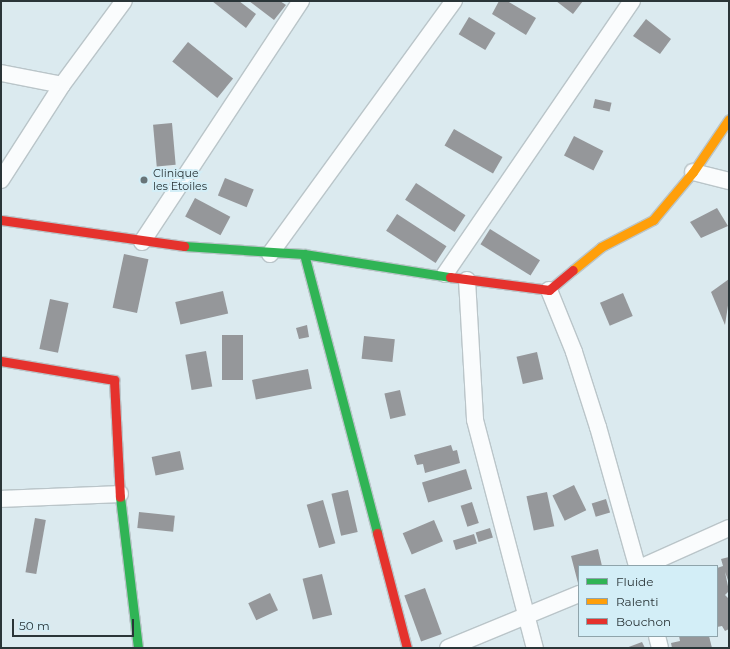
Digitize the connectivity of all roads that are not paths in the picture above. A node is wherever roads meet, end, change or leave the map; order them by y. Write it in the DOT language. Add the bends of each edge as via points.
graph roads {
  1 [pos="124,1"];
  2 [pos="301,1"];
  3 [pos="454,1"];
  4 [pos="632,1"];
  5 [pos="1,73"];
  6 [pos="62,85"];
  7 [pos="729,119"];
  8 [pos="693,172"];
  9 [pos="1,180"];
  10 [pos="729,181"];
  11 [pos="1,220"];
  12 [pos="142,242"];
  13 [pos="270,254"];
  14 [pos="304,254"];
  15 [pos="445,274"];
  16 [pos="467,280"];
  17 [pos="549,290"];
  18 [pos="1,361"];
  19 [pos="120,494"];
  20 [pos="1,499"];
  21 [pos="729,528"];
  22 [pos="637,565"];
  23 [pos="646,565"];
  24 [pos="578,594"];
  25 [pos="526,617"];
  26 [pos="657,637"];
  27 [pos="138,648"];
  28 [pos="407,648"];
  29 [pos="448,648"];
  30 [pos="535,648"];
  31 [pos="660,648"];
  1 -- 6 [label="street"];
  2 -- 12 [label="street"];
  3 -- 13 [label="street"];
  4 -- 15 [label="street"];
  5 -- 6 [label="street"];
  6 -- 9 [label="street"];
  7 -- 8 [label="street"];
  8 -- 10 [label="street"];
  8 -- 17 [label="street" via="653,220 601,247"];
  11 -- 12 [label="street"];
  12 -- 13 [label="street"];
  13 -- 14 [label="street"];
  14 -- 15 [label="street"];
  14 -- 28 [label="street"];
  15 -- 16 [label="street"];
  16 -- 17 [label="street"];
  16 -- 25 [label="street" via="475,420"];
  17 -- 22 [label="street" via="593,412"];
  18 -- 19 [label="street" via="114,380"];
  19 -- 20 [label="street"];
  19 -- 27 [label="street"];
  21 -- 23 [label="street"];
  24 -- 25 [label="street"];
  25 -- 29 [label="street"];
  25 -- 30 [label="street"];
  26 -- 31 [label="street"];
}
